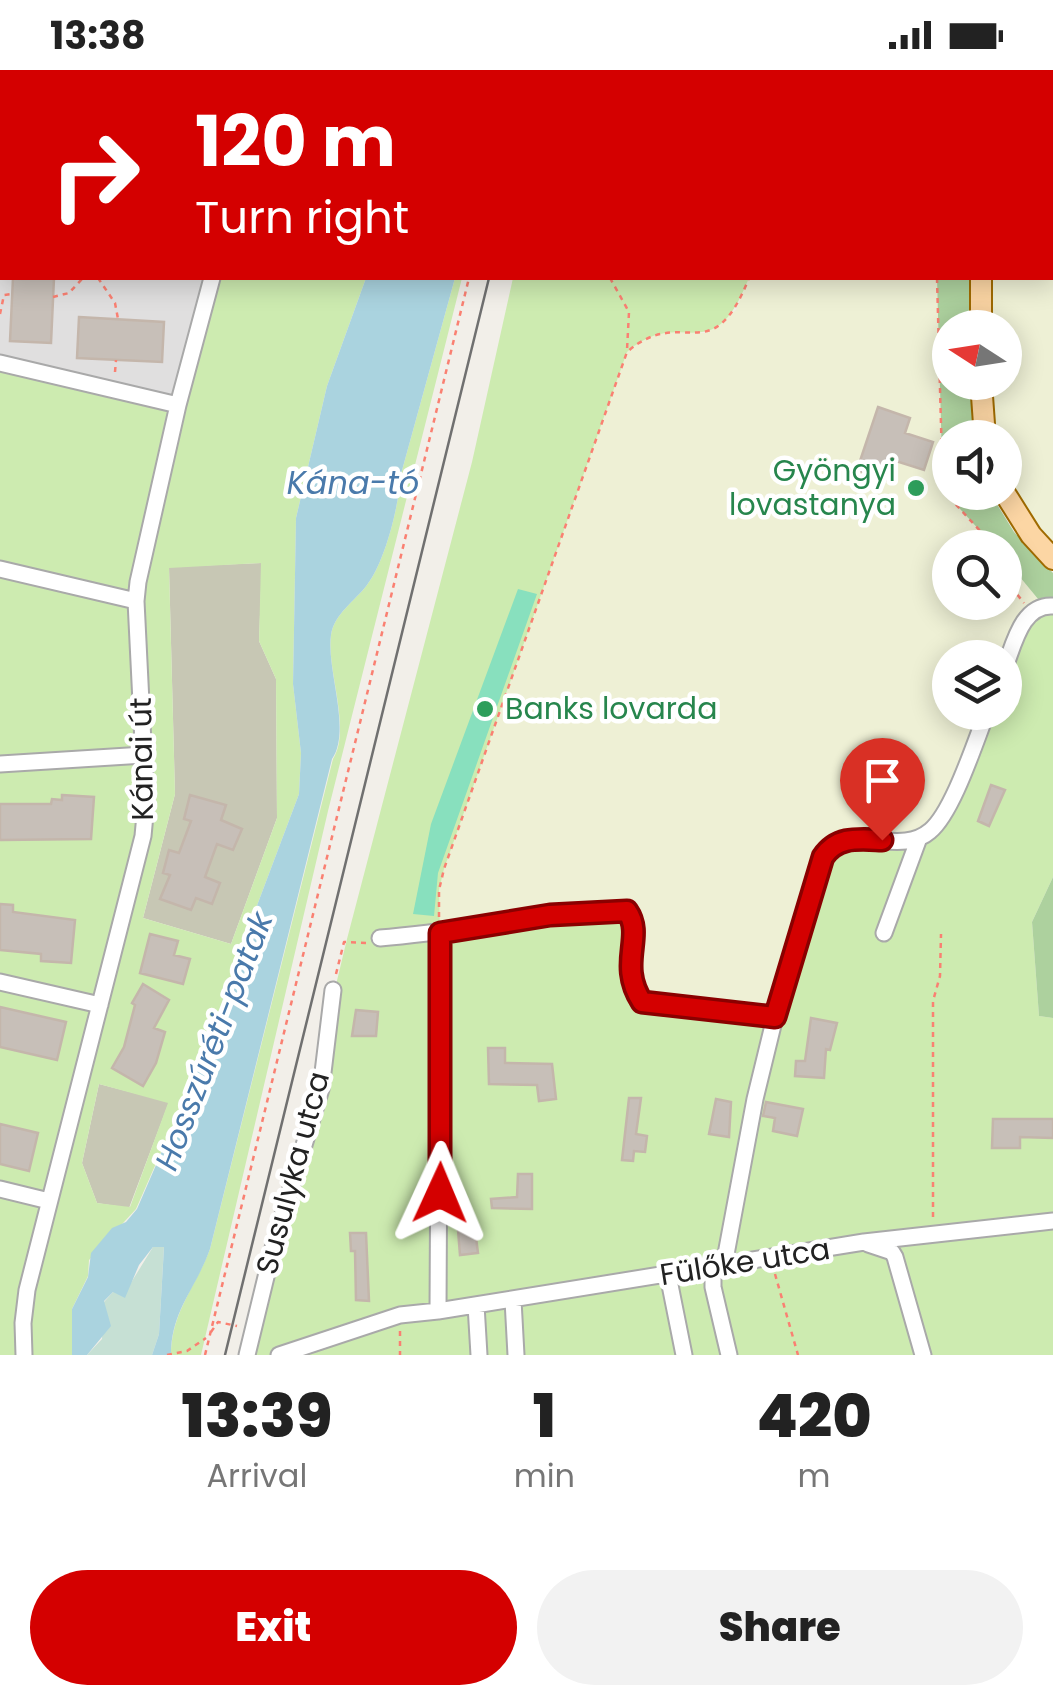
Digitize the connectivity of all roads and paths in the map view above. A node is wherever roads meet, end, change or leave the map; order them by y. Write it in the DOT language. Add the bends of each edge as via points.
graph roads {
  1 [pos="81,280"];
  2 [pos="99,280"];
  3 [pos="211,280"];
  4 [pos="469,280"];
  5 [pos="611,280"];
  6 [pos="748,280"];
  7 [pos="937,280"];
  8 [pos="981,280"];
  9 [pos="12,294"];
  10 [pos="53,297"];
  11 [pos="981,310"];
  12 [pos="0,314"];
  13 [pos="118,319"];
  14 [pos="627,352"];
  15 [pos="116,360"];
  16 [pos="0,363"];
  17 [pos="115,379"];
  18 [pos="178,405"];
  19 [pos="1015,510"];
  20 [pos="979,530"];
  21 [pos="1053,559"];
  22 [pos="0,569"];
  23 [pos="136,601"];
  24 [pos="1022,601"];
  25 [pos="1053,606"];
  26 [pos="1032,611"];
  27 [pos="1016,640"];
  28 [pos="979,730"];
  29 [pos="144,755"];
  30 [pos="0,764"];
  31 [pos="918,838"];
  32 [pos="884,932"];
  33 [pos="440,933"];
  34 [pos="942,934"];
  35 [pos="380,938"];
  36 [pos="0,982"];
  37 [pos="332,990"];
  38 [pos="100,1005"];
  39 [pos="775,1017"];
  40 [pos="0,1189"];
  41 [pos="49,1201"];
  42 [pos="1053,1222"];
  43 [pos="935,1234"];
  44 [pos="864,1242"];
  45 [pos="770,1258"];
  46 [pos="718,1266"];
  47 [pos="668,1275"];
  48 [pos="513,1300"];
  49 [pos="476,1306"];
  50 [pos="438,1312"];
  51 [pos="400,1315"];
  52 [pos="234,1326"];
  53 [pos="207,1337"];
  54 [pos="176,1354"];
  55 [pos="24,1355"];
  56 [pos="167,1355"];
  57 [pos="205,1355"];
  58 [pos="247,1355"];
  59 [pos="279,1355"];
  60 [pos="400,1355"];
  61 [pos="478,1355"];
  62 [pos="516,1355"];
  63 [pos="684,1355"];
  64 [pos="729,1355"];
  65 [pos="798,1355"];
  66 [pos="923,1355"];
  1 -- 10 [label="path"];
  2 -- 13 [label="path"];
  3 -- 18 [label="street, Kánai út"];
  4 -- 53 [label="path"];
  5 -- 14 [label="path" via="630,312"];
  6 -- 14 [label="path" via="720,327 660,332"];
  7 -- 20 [label="path" via="942,461 949,496"];
  8 -- 11 [label="main road"];
  9 -- 12 [label="path" via="4,296"];
  14 -- 33 [label="path" via="444,869"];
  15 -- 17 [label="path"];
  16 -- 18 [label="street"];
  18 -- 23 [label="street, Kánai út"];
  19 -- 21 [label="main road"];
  22 -- 23 [label="street"];
  23 -- 29 [label="street, Kánai út"];
  24 -- 26 [label="path"];
  25 -- 26 [label="street"];
  26 -- 27 [label="street"];
  28 -- 31 [label="street" via="942,818"];
  29 -- 30 [label="street"];
  29 -- 38 [label="street, Kánai út" via="144,836"];
  31 -- 32 [label="street"];
  31 -- 39 [label="street" via="831,846"];
  33 -- 35 [label="street"];
  33 -- 39 [label="street" via="550,915 627,911 634,930 630,971 642,1002"];
  33 -- 50 [label="street"];
  34 -- 43 [label="path" via="933,1001"];
  35 -- 37 [label="path" via="344,942"];
  36 -- 38 [label="street"];
  37 -- 58 [label="street, Susulyka utca" via="321,1089"];
  38 -- 41 [label="street, Kánai út"];
  39 -- 46 [label="street"];
  40 -- 41 [label="street"];
  41 -- 55 [label="street, Kánai út" via="22,1322"];
  42 -- 43 [label="street, Fülőke utca"];
  43 -- 44 [label="street, Fülőke utca"];
  44 -- 45 [label="street, Fülőke utca"];
  44 -- 66 [label="street" via="895,1257"];
  45 -- 46 [label="street, Fülőke utca"];
  45 -- 65 [label="path"];
  46 -- 47 [label="street, Fülőke utca"];
  46 -- 64 [label="street" via="712,1287"];
  47 -- 48 [label="street, Fülőke utca"];
  47 -- 63 [label="street"];
  48 -- 49 [label="street, Fülőke utca"];
  48 -- 62 [label="street"];
  49 -- 50 [label="street, Fülőke utca"];
  49 -- 61 [label="street"];
  50 -- 51 [label="street, Fülőke utca"];
  51 -- 59 [label="street, Fülőke utca"];
  51 -- 60 [label="path"];
  52 -- 53 [label="path" via="218,1322"];
  53 -- 54 [label="path"];
  53 -- 57 [label="path"];
  54 -- 56 [label="path"];
}
